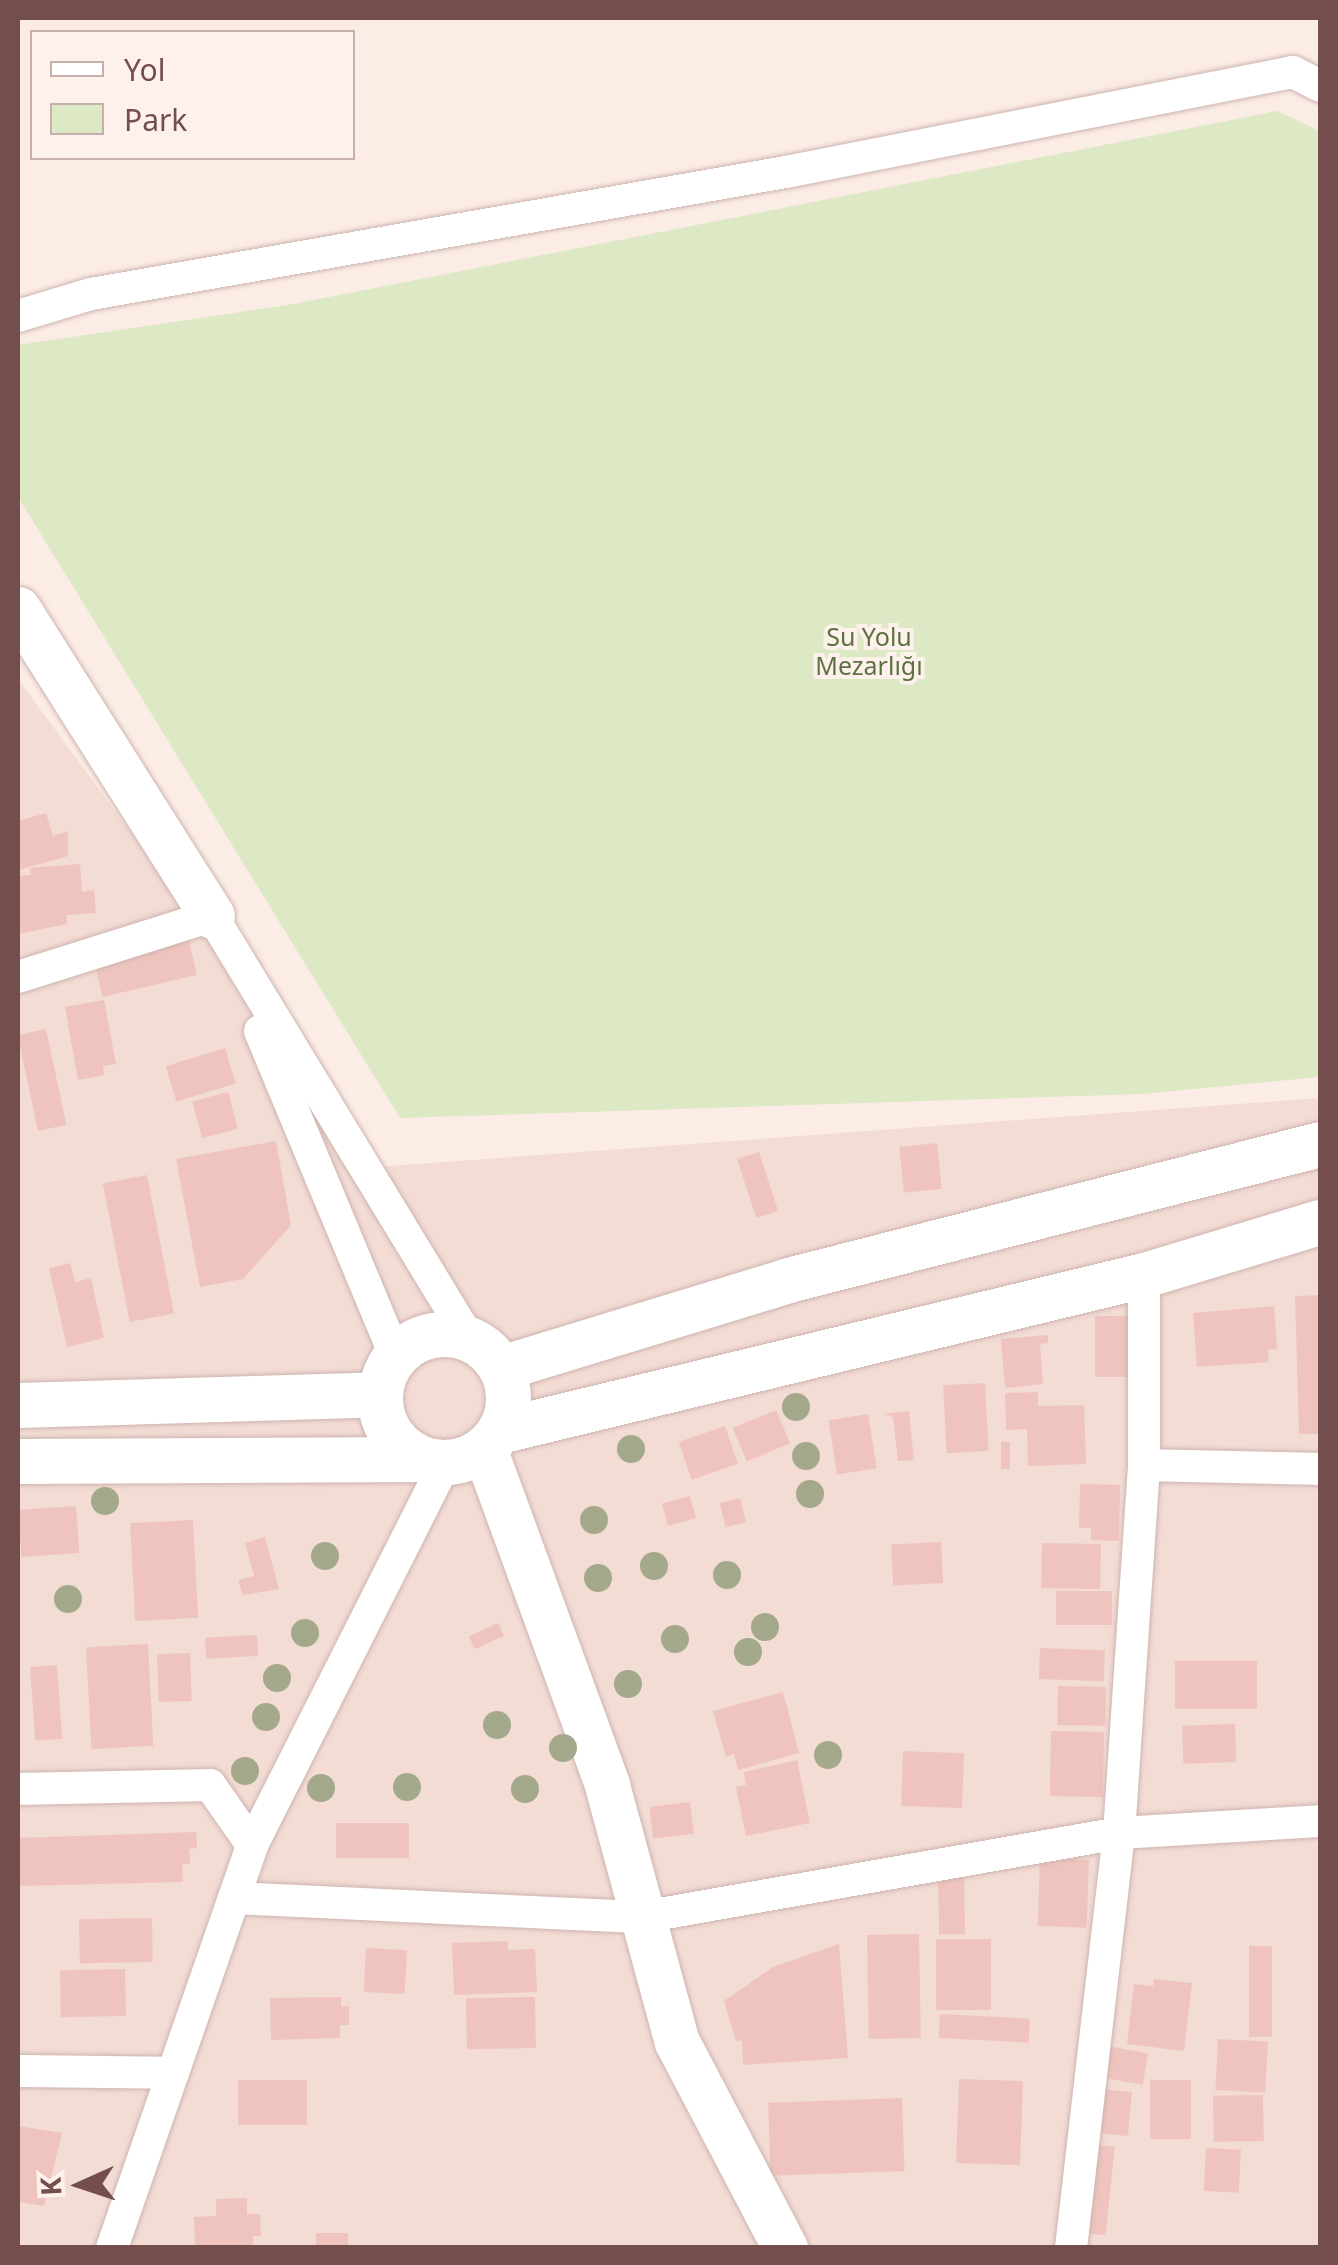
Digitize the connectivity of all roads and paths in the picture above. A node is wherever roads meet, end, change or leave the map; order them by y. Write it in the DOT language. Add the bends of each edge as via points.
graph roads {
  1 [pos="1320,86"];
  2 [pos="18,316"];
  3 [pos="18,609"];
  4 [pos="212,916"];
  5 [pos="18,977"];
  6 [pos="1320,1144"];
  7 [pos="1320,1222"];
  8 [pos="1144,1274"];
  9 [pos="485,1354"];
  10 [pos="387,1375"];
  11 [pos="18,1404"];
  12 [pos="463,1450"];
  13 [pos="18,1461"];
  14 [pos="1144,1465"];
  15 [pos="1320,1469"];
  16 [pos="18,1788"];
  17 [pos="1320,1821"];
  18 [pos="1119,1834"];
  19 [pos="252,1845"];
  20 [pos="234,1898"];
  21 [pos="643,1917"];
  22 [pos="18,2071"];
  23 [pos="173,2073"];
  24 [pos="112,2248"];
  25 [pos="785,2248"];
  26 [pos="1071,2248"];
  1 -- 2 [label="street" via="1292,72 786,172 91,294"];
  3 -- 4 [label="street"];
  4 -- 5 [label="street"];
  4 -- 9 [label="street"];
  4 -- 10 [label="street"];
  6 -- 9 [label="street"];
  7 -- 8 [label="street"];
  8 -- 12 [label="street"];
  8 -- 14 [label="street"];
  9 -- 10 [label="street" via="430,1335"];
  9 -- 12 [label="street" via="508,1390"];
  10 -- 11 [label="street"];
  10 -- 12 [label="street" via="390,1434"];
  12 -- 13 [label="street"];
  12 -- 19 [label="street"];
  12 -- 21 [label="street" via="607,1785"];
  14 -- 15 [label="street"];
  14 -- 18 [label="street"];
  16 -- 19 [label="street" via="210,1784"];
  17 -- 18 [label="street"];
  18 -- 21 [label="street"];
  18 -- 26 [label="street"];
  19 -- 20 [label="street"];
  20 -- 21 [label="street"];
  20 -- 23 [label="street"];
  21 -- 25 [label="street" via="677,2042"];
  22 -- 23 [label="street"];
  23 -- 24 [label="street"];
}
